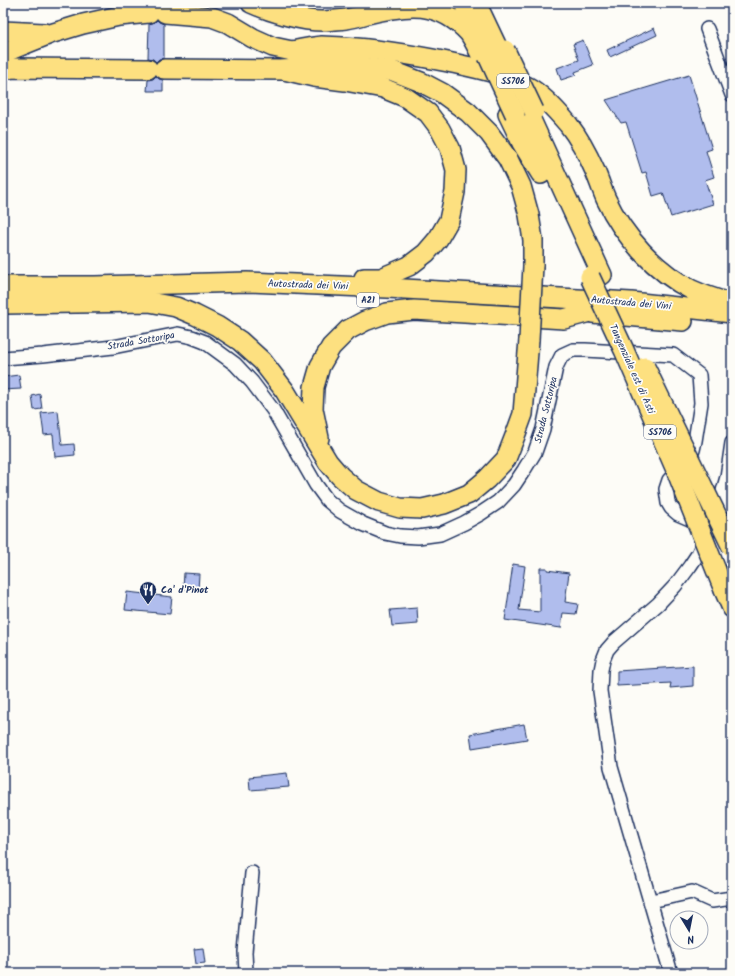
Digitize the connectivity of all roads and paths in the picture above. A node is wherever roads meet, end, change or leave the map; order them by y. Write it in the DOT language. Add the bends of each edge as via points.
graph roads {
  1 [pos="251,3"];
  2 [pos="464,3"];
  3 [pos="477,3"];
  4 [pos="488,7"];
  5 [pos="707,29"];
  6 [pos="3,31"];
  7 [pos="50,34"];
  8 [pos="292,51"];
  9 [pos="3,53"];
  10 [pos="494,53"];
  11 [pos="356,66"];
  12 [pos="3,70"];
  13 [pos="284,70"];
  14 [pos="732,95"];
  15 [pos="596,276"];
  16 [pos="247,282"];
  17 [pos="3,286"];
  18 [pos="3,298"];
  19 [pos="3,304"];
  20 [pos="732,304"];
  21 [pos="586,312"];
  22 [pos="732,313"];
  23 [pos="732,325"];
  24 [pos="3,358"];
  25 [pos="732,443"];
  26 [pos="328,462"];
  27 [pos="732,498"];
  28 [pos="717,512"];
  29 [pos="709,530"];
  30 [pos="732,547"];
  31 [pos="732,608"];
  32 [pos="252,873"];
  33 [pos="732,898"];
  34 [pos="651,901"];
  35 [pos="246,973"];
  36 [pos="671,973"];
  1 -- 10 [label="highway" via="302,19 323,21 347,19 397,7 432,6 446,12"];
  2 -- 10 [label="highway, Tangenziale est di Asti / SS706"];
  3 -- 10 [label="highway, Tangenziale est di Asti / SS706"];
  4 -- 10 [label="highway"];
  5 -- 14 [label="street"];
  6 -- 7 [label="highway"];
  7 -- 8 [label="highway" via="119,16 157,13 212,17 273,47"];
  7 -- 9 [label="highway"];
  8 -- 11 [label="highway" via="318,60"];
  8 -- 20 [label="highway" via="322,46 406,54 478,68 529,87 549,103 568,124 584,148 616,219 632,241 650,260 692,290"];
  10 -- 15 [label="highway, Tangenziale est di Asti / SS706"];
  11 -- 13 [label="highway"];
  11 -- 26 [label="highway, bridge" via="393,71 442,93 468,112 508,160 520,186 533,240 534,266 529,340 523,414 515,436 506,459 488,479 469,494 422,509 400,508 379,502 356,490"];
  12 -- 13 [label="highway"];
  13 -- 16 [label="highway" via="383,88 405,97 428,113 450,148 456,170 455,192 449,220 438,239 426,253 409,266 381,278"];
  15 -- 30 [label="highway, Tangenziale est di Asti / SS706, bridge" via="636,349"];
  15 -- 31 [label="highway, Tangenziale est di Asti / SS706, bridge" via="624,350"];
  16 -- 17 [label="highway, Autostrada dei Vini / A21"];
  16 -- 22 [label="highway, Autostrada dei Vini / A21" via="623,302"];
  18 -- 21 [label="highway, Autostrada dei Vini / A21" via="247,295 387,300"];
  19 -- 26 [label="highway" via="149,302 176,307 195,315 240,341 262,361 285,391"];
  21 -- 23 [label="highway, Autostrada dei Vini / A21"];
  21 -- 26 [label="highway" via="564,319 414,310 387,313 348,330 331,347 320,366 314,387 313,409 318,435"];
  24 -- 29 [label="street, Strada Sottoripa" via="113,347 178,334 205,342 235,364 252,382 273,410 326,500 340,512 385,533 418,537 440,534 464,523 498,502 514,485 535,452 543,429 556,367 562,355 573,350 585,350 673,355 699,374 701,403 693,450 669,480 666,489 668,503 678,514"];
  25 -- 28 [label="street" via="727,477"];
  27 -- 28 [label="street"];
  28 -- 29 [label="street"];
  29 -- 34 [label="street" via="698,554 675,586 607,650 601,670 600,691 611,767"];
  32 -- 35 [label="street" via="245,952"];
  33 -- 34 [label="street" via="712,901 692,892"];
  34 -- 36 [label="street"];
}
